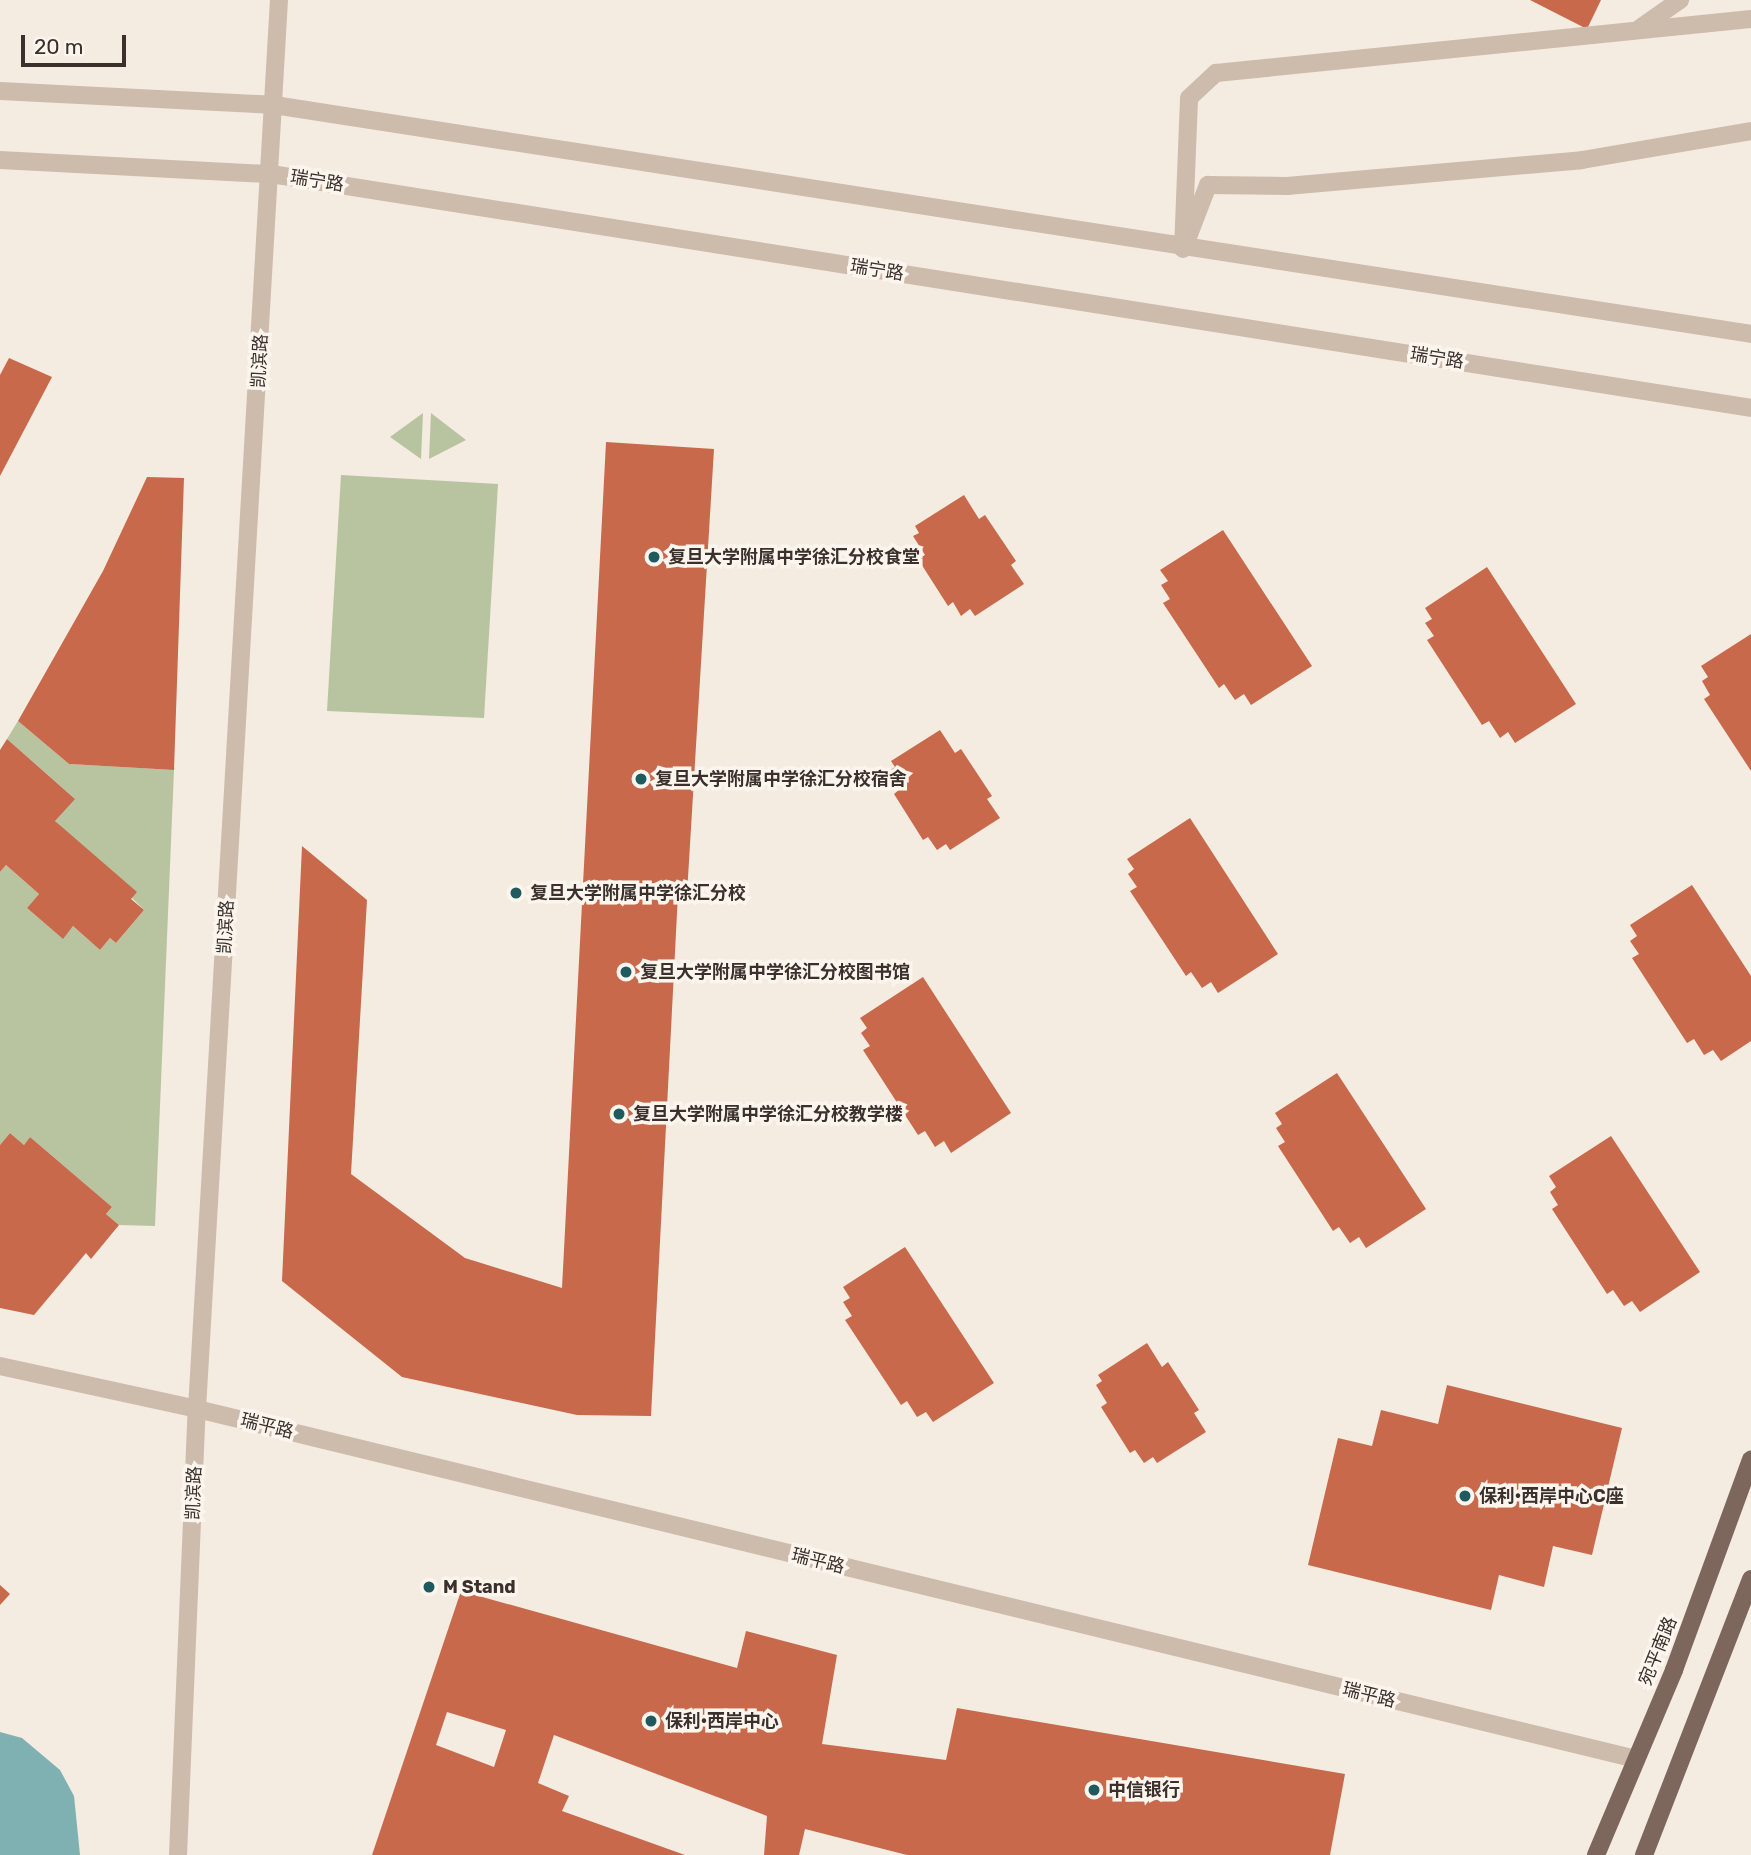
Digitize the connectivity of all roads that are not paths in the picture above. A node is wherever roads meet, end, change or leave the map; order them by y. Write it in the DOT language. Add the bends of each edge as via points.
graph roads {
  1 [pos="279,0"];
  2 [pos="1680,0"];
  3 [pos="1751,19"];
  4 [pos="1636,31"];
  5 [pos="0,91"];
  6 [pos="274,105"];
  7 [pos="1751,131"];
  8 [pos="0,160"];
  9 [pos="271,174"];
  10 [pos="1183,249"];
  11 [pos="1751,334"];
  12 [pos="1751,408"];
  13 [pos="0,1366"];
  14 [pos="197,1409"];
  15 [pos="1751,1460"];
  16 [pos="1751,1579"];
  17 [pos="1636,1759"];
  18 [pos="178,1855"];
  19 [pos="1596,1855"];
  20 [pos="1644,1855"];
  1 -- 6 [label="street, 凯滨路"];
  2 -- 4 [label="street"];
  3 -- 4 [label="street"];
  4 -- 10 [label="street" via="1216,73 1189,98"];
  5 -- 6 [label="street"];
  6 -- 9 [label="street, 凯滨路"];
  6 -- 10 [label="street"];
  7 -- 10 [label="street" via="1582,160 1287,186 1208,185"];
  8 -- 9 [label="street, 瑞宁路"];
  9 -- 12 [label="street, 瑞宁路"];
  9 -- 14 [label="street, 凯滨路"];
  10 -- 11 [label="street"];
  13 -- 14 [label="street, 瑞平路"];
  14 -- 17 [label="street, 瑞平路"];
  14 -- 18 [label="street, 凯滨路"];
  15 -- 17 [label="main road, 宛平南路"];
  16 -- 20 [label="main road"];
  17 -- 19 [label="main road, 宛平南路"];
}
